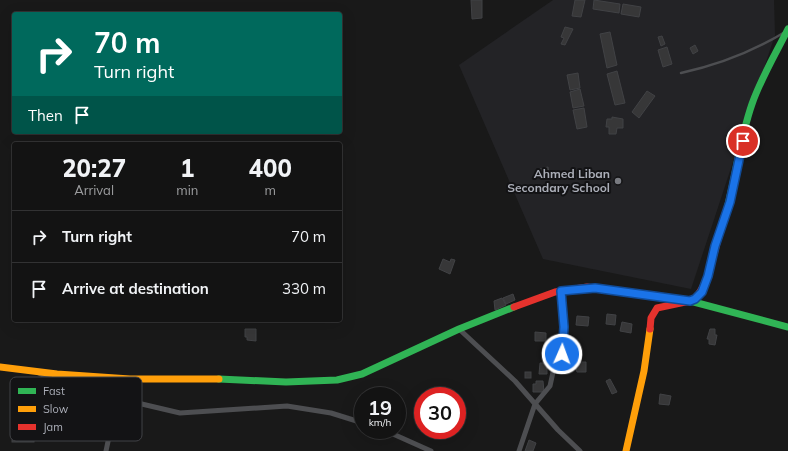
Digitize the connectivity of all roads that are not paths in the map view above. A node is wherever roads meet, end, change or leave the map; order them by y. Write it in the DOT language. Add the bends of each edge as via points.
graph roads {
  1 [pos="787,30"];
  2 [pos="681,73"];
  3 [pos="561,291"];
  4 [pos="690,301"];
  5 [pos="788,327"];
  6 [pos="459,329"];
  7 [pos="0,367"];
  8 [pos="36,372"];
  9 [pos="46,377"];
  10 [pos="103,377"];
  11 [pos="142,379"];
  12 [pos="535,404"];
  13 [pos="142,405"];
  14 [pos="354,420"];
  15 [pos="404,439"];
  16 [pos="108,441"];
  17 [pos="106,451"];
  18 [pos="431,451"];
  19 [pos="519,451"];
  20 [pos="580,451"];
  21 [pos="626,451"];
  1 -- 2 [label="lane" via="762,46 720,63"];
  1 -- 4 [label="street" via="752,103 730,202 708,276 702,292"];
  3 -- 4 [label="street" via="595,288"];
  3 -- 6 [label="street"];
  3 -- 12 [label="street" via="564,327 562,354 555,363 550,386"];
  4 -- 5 [label="street"];
  4 -- 21 [label="street" via="657,308 651,318 644,370"];
  6 -- 11 [label="street" via="362,374 337,380 286,382"];
  6 -- 12 [label="street" via="515,381"];
  7 -- 8 [label="street"];
  8 -- 9 [label="street"];
  8 -- 10 [label="street"];
  12 -- 19 [label="street"];
  12 -- 20 [label="street"];
  13 -- 14 [label="street" via="180,413 287,406 331,413"];
  15 -- 18 [label="street"];
  16 -- 17 [label="street"];
}
